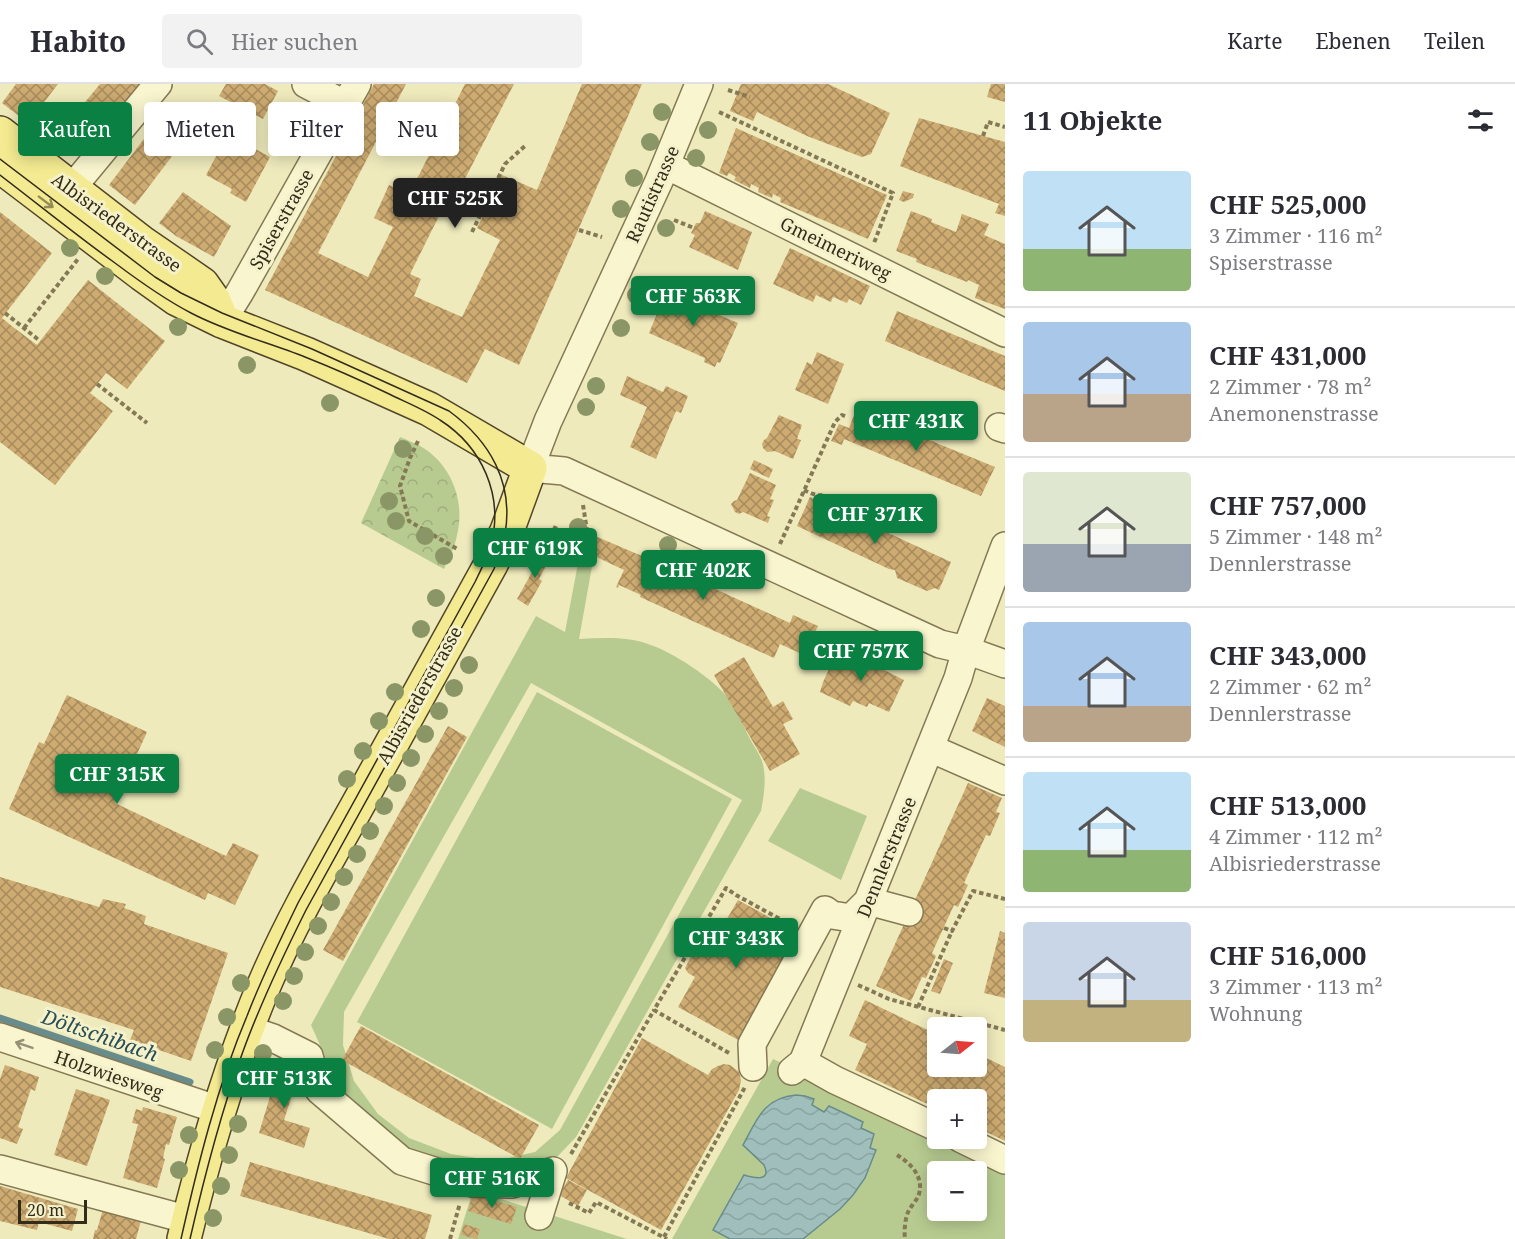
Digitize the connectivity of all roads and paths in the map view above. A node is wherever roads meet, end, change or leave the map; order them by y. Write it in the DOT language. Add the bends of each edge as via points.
graph roads {
  1 [pos="158,84"];
  2 [pos="306,84"];
  3 [pos="699,84"];
  4 [pos="728,90"];
  5 [pos="351,95"];
  6 [pos="750,97"];
  7 [pos="719,112"];
  8 [pos="1005,127"];
  9 [pos="0,134"];
  10 [pos="983,136"];
  11 [pos="525,146"];
  12 [pos="808,154"];
  13 [pos="805,159"];
  14 [pos="666,165"];
  15 [pos="0,166"];
  16 [pos="859,176"];
  17 [pos="857,182"];
  18 [pos="71,189"];
  19 [pos="674,220"];
  20 [pos="694,228"];
  21 [pos="579,230"];
  22 [pos="472,232"];
  23 [pos="603,237"];
  24 [pos="84,252"];
  25 [pos="866,263"];
  26 [pos="5,313"];
  27 [pos="222,321"];
  28 [pos="24,328"];
  29 [pos="1005,333"];
  30 [pos="35,336"];
  31 [pos="32,341"];
  32 [pos="40,341"];
  33 [pos="97,384"];
  34 [pos="847,417"];
  35 [pos="147,423"];
  36 [pos="418,441"];
  37 [pos="530,468"];
  38 [pos="804,490"];
  39 [pos="823,495"];
  40 [pos="583,501"];
  41 [pos="553,527"];
  42 [pos="1005,546"];
  43 [pos="778,548"];
  44 [pos="459,550"];
  45 [pos="966,650"];
  46 [pos="1005,664"];
  47 [pos="930,748"];
  48 [pos="1005,781"];
  49 [pos="1005,899"];
  50 [pos="868,902"];
  51 [pos="909,912"];
  52 [pos="944,928"];
  53 [pos="952,931"];
  54 [pos="811,936"];
  55 [pos="838,976"];
  56 [pos="918,1007"];
  57 [pos="654,1010"];
  58 [pos="247,1029"];
  59 [pos="1005,1030"];
  60 [pos="0,1037"];
  61 [pos="753,1067"];
  62 [pos="260,1072"];
  63 [pos="275,1078"];
  64 [pos="219,1110"];
  65 [pos="927,1123"];
  66 [pos="982,1149"];
  67 [pos="897,1155"];
  68 [pos="1005,1160"];
  69 [pos="0,1169"];
  70 [pos="546,1193"];
  71 [pos="462,1198"];
  72 [pos="187,1230"];
  73 [pos="665,1238"];
  74 [pos="450,1239"];
  75 [pos="905,1239"];
  1 -- 18 [label="street"];
  2 -- 5 [label="street"];
  3 -- 14 [label="street, Rautistrasse"];
  4 -- 6 [label="path"];
  5 -- 27 [label="street, Spiserstrasse"];
  7 -- 12 [label="path"];
  8 -- 10 [label="path" via="988,122"];
  9 -- 18 [label="main road, Albisriederstrasse"];
  11 -- 22 [label="path" via="505,164"];
  12 -- 13 [label="path"];
  12 -- 16 [label="path"];
  14 -- 25 [label="street, Gmeimeriweg"];
  14 -- 37 [label="street, Rautistrasse"];
  15 -- 27 [label="main road, Albisriederstrasse, one-way" via="168,293"];
  16 -- 17 [label="path"];
  16 -- 25 [label="path" via="893,193"];
  18 -- 27 [label="main road, Albisriederstrasse" via="202,284"];
  19 -- 20 [label="path"];
  21 -- 23 [label="path"];
  24 -- 28 [label="path"];
  25 -- 29 [label="street, Gmeimeriweg"];
  26 -- 28 [label="path"];
  27 -- 37 [label="main road, Albisriederstrasse" via="429,409"];
  28 -- 30 [label="path"];
  30 -- 31 [label="path"];
  30 -- 32 [label="path"];
  33 -- 35 [label="path"];
  34 -- 38 [label="path" via="842,415 835,422"];
  36 -- 44 [label="path" via="400,486 409,521"];
  37 -- 45 [label="street" via="564,471 940,644"];
  37 -- 58 [label="main road, Albisriederstrasse" via="491,564 299,914 269,973"];
  38 -- 39 [label="path"];
  38 -- 43 [label="path"];
  40 -- 41 [label="path" via="590,544"];
  42 -- 45 [label="street, Dennlerstrasse"];
  45 -- 46 [label="street"];
  45 -- 47 [label="street, Dennlerstrasse"];
  47 -- 48 [label="street"];
  47 -- 50 [label="street, Dennlerstrasse"];
  49 -- 53 [label="path" via="973,891"];
  50 -- 51 [label="street"];
  50 -- 54 [label="street" via="851,918 825,910"];
  50 -- 55 [label="street, Dennlerstrasse"];
  52 -- 53 [label="path"];
  53 -- 56 [label="path"];
  54 -- 57 [label="path" via="726,888"];
  54 -- 61 [label="street" via="752,1044"];
  55 -- 56 [label="path" via="889,999"];
  55 -- 65 [label="street, Dennlerstrasse" via="798,1066"];
  56 -- 59 [label="path"];
  57 -- 61 [label="path"];
  57 -- 70 [label="path"];
  58 -- 64 [label="main road, Albisriederstrasse"];
  58 -- 70 [label="street" via="309,1056 319,1090 402,1161 472,1183 512,1184"];
  64 -- 60 [label="street, Holzwiesweg, one-way"];
  61 -- 73 [label="path"];
  62 -- 63 [label="path"];
  64 -- 72 [label="main road, Albisriederstrasse"];
  66 -- 68 [label="street"];
  67 -- 75 [label="path" via="914,1168 919,1178 920,1193 908,1212"];
  69 -- 72 [label="street"];
  70 -- 73 [label="path" via="589,1213 596,1202"];
  71 -- 74 [label="path"];
}
